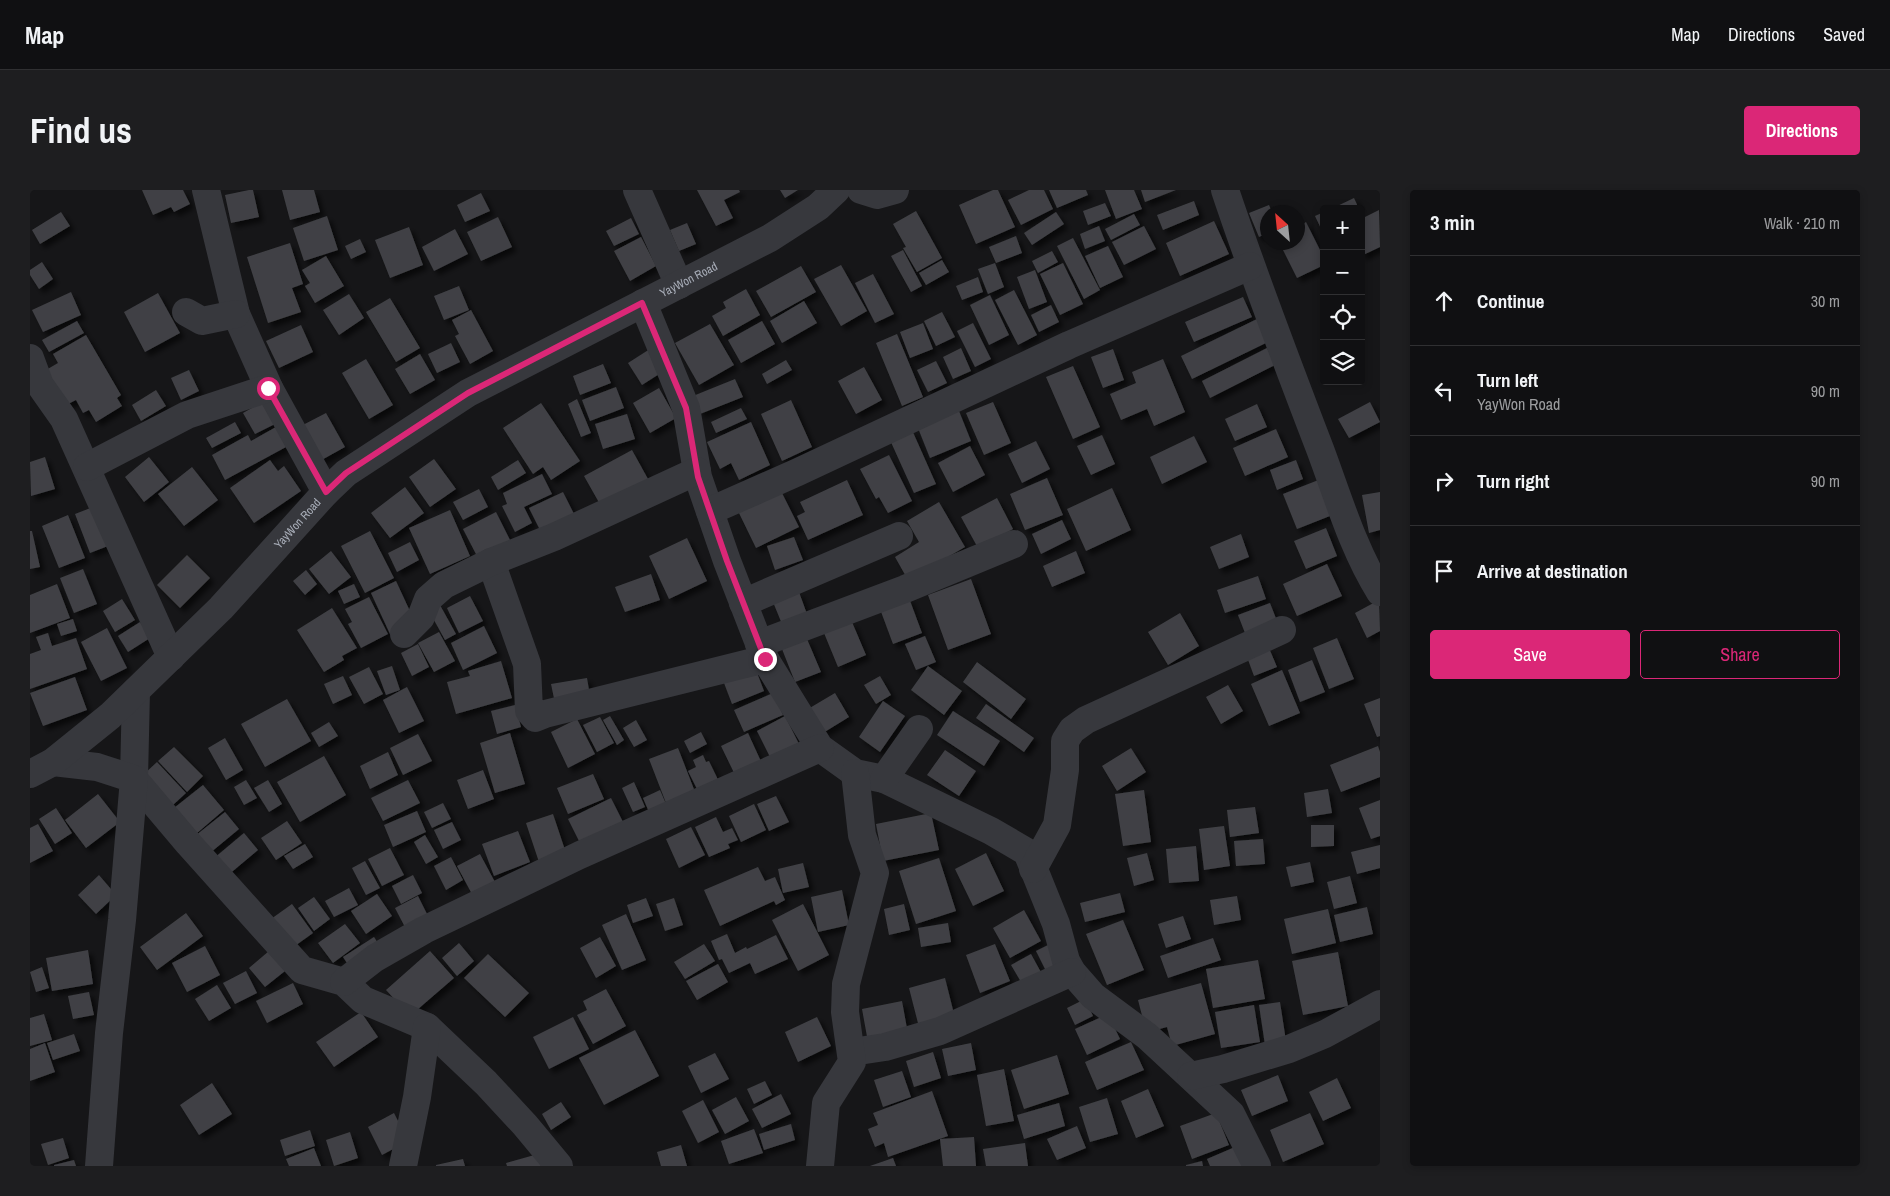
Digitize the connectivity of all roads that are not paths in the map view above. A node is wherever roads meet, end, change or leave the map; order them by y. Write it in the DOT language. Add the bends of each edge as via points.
graph roads {
  1 [pos="206,190"];
  2 [pos="637,190"];
  3 [pos="836,190"];
  4 [pos="861,190"];
  5 [pos="895,190"];
  6 [pos="1227,191"];
  7 [pos="1250,266"];
  8 [pos="679,285"];
  9 [pos="642,303"];
  10 [pos="186,312"];
  11 [pos="236,314"];
  12 [pos="30,358"];
  13 [pos="268,388"];
  14 [pos="87,467"];
  15 [pos="697,471"];
  16 [pos="326,492"];
  17 [pos="710,511"];
  18 [pos="899,536"];
  19 [pos="1014,544"];
  20 [pos="491,562"];
  21 [pos="1380,592"];
  22 [pos="743,603"];
  23 [pos="1282,630"];
  24 [pos="404,634"];
  25 [pos="762,651"];
  26 [pos="171,657"];
  27 [pos="136,691"];
  28 [pos="919,729"];
  29 [pos="820,748"];
  30 [pos="41,768"];
  31 [pos="854,773"];
  32 [pos="134,779"];
  33 [pos="884,779"];
  34 [pos="1034,869"];
  35 [pos="1072,972"];
  36 [pos="344,982"];
  37 [pos="1380,1004"];
  38 [pos="426,1027"];
  39 [pos="852,1052"];
  40 [pos="1192,1076"];
  41 [pos="99,1166"];
  42 [pos="403,1166"];
  43 [pos="560,1166"];
  44 [pos="820,1166"];
  45 [pos="1257,1166"];
  1 -- 11 [label="street"];
  2 -- 8 [label="street"];
  3 -- 8 [label="street, YayWon Road" via="818,207 770,238"];
  4 -- 5 [label="street" via="877,195"];
  6 -- 7 [label="street"];
  7 -- 17 [label="street" via="1069,345"];
  7 -- 21 [label="street" via="1353,536"];
  8 -- 9 [label="street, YayWon Road"];
  9 -- 15 [label="street" via="686,408"];
  9 -- 16 [label="street, YayWon Road" via="468,393 346,473"];
  10 -- 11 [label="street" via="202,321"];
  11 -- 13 [label="street"];
  12 -- 14 [label="street" via="40,385 64,419"];
  13 -- 14 [label="street" via="187,415"];
  13 -- 16 [label="street"];
  14 -- 26 [label="street"];
  15 -- 17 [label="street"];
  15 -- 20 [label="street" via="554,537"];
  16 -- 26 [label="street, YayWon Road" via="221,608"];
  17 -- 22 [label="street"];
  18 -- 22 [label="street"];
  19 -- 25 [label="street"];
  20 -- 24 [label="street" via="444,585 428,599 421,617"];
  20 -- 25 [label="street" via="527,664 529,712 535,718"];
  22 -- 25 [label="street"];
  23 -- 34 [label="street" via="1086,720 1072,730 1065,741 1065,770 1057,825"];
  25 -- 29 [label="street"];
  26 -- 27 [label="street, YayWon Road"];
  27 -- 30 [label="street, YayWon Road" via="110,716"];
  27 -- 32 [label="street"];
  28 -- 33 [label="street"];
  29 -- 31 [label="street"];
  29 -- 36 [label="street" via="580,855 424,930 375,958"];
  30 -- 32 [label="street" via="97,767"];
  31 -- 33 [label="street"];
  31 -- 39 [label="street" via="862,835 875,873 846,984 845,1012"];
  32 -- 36 [label="street" via="302,970"];
  32 -- 41 [label="street"];
  33 -- 34 [label="street" via="1027,852"];
  34 -- 35 [label="street"];
  35 -- 39 [label="street" via="940,1031 885,1047"];
  35 -- 40 [label="street" via="1094,996 1147,1036"];
  36 -- 38 [label="street" via="363,1000"];
  37 -- 40 [label="street" via="1325,1034 1289,1049"];
  38 -- 42 [label="street" via="417,1097"];
  38 -- 43 [label="street" via="486,1083"];
  39 -- 44 [label="street" via="852,1062 826,1103"];
  40 -- 45 [label="street" via="1232,1114"];
}
